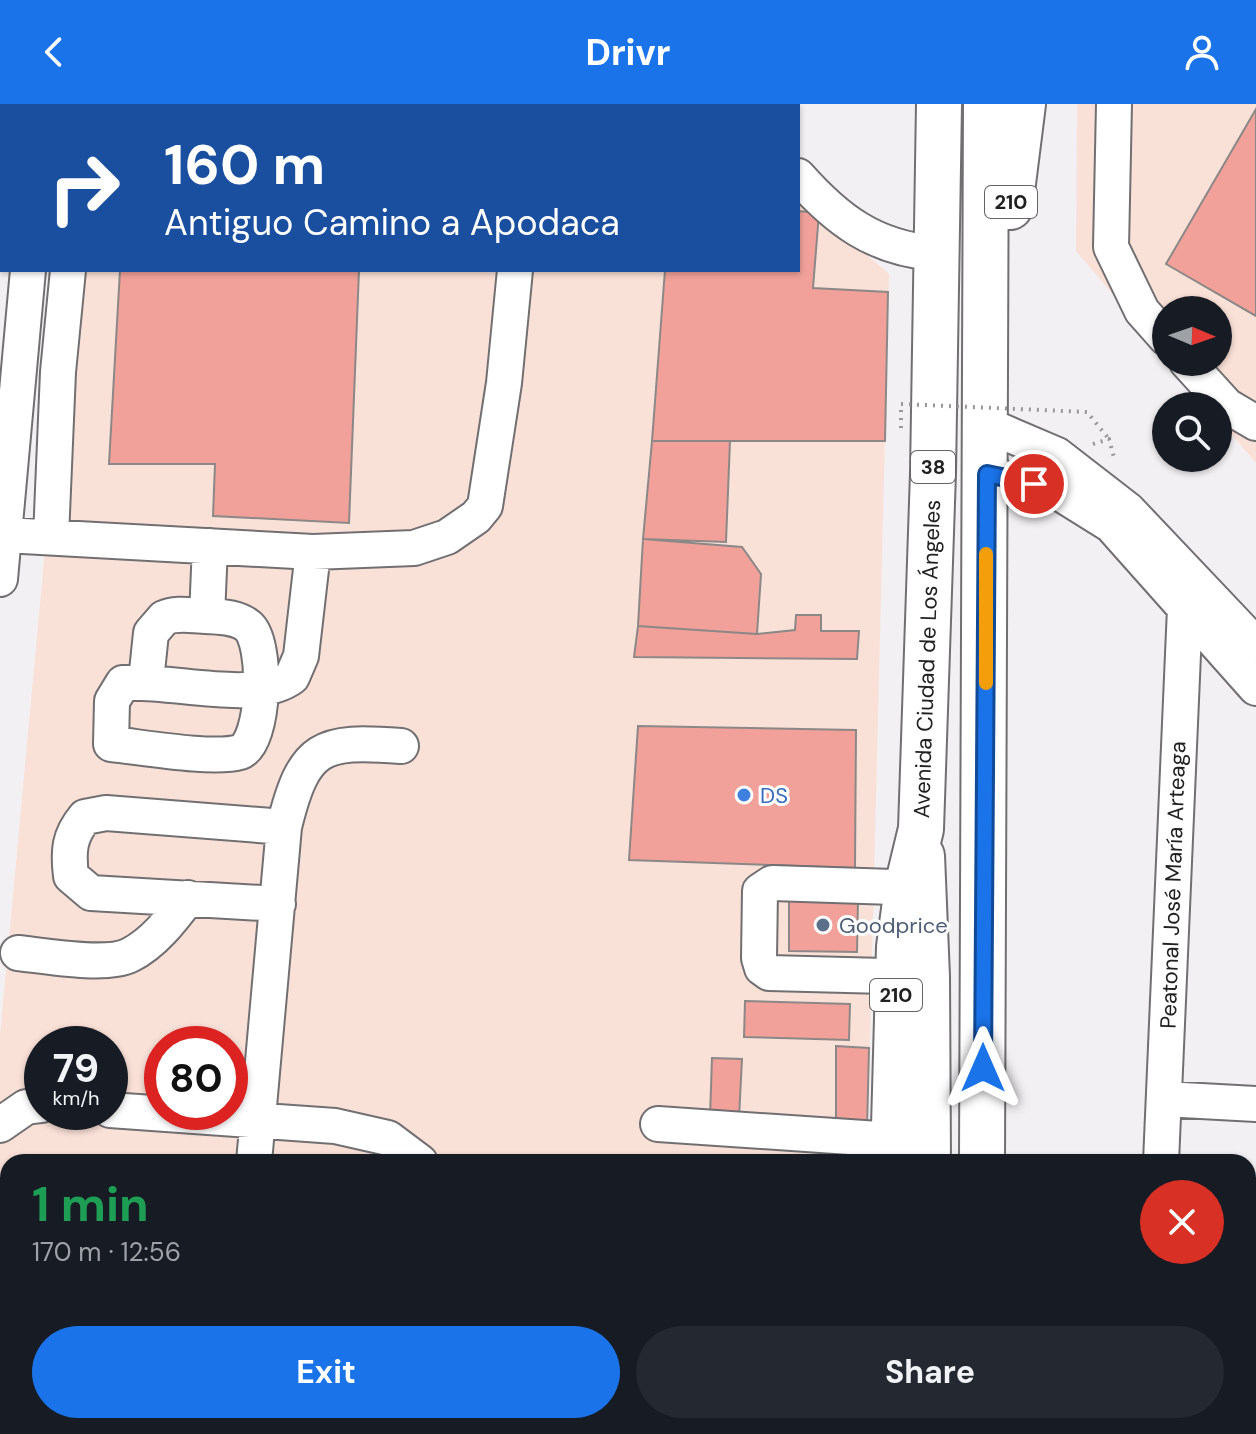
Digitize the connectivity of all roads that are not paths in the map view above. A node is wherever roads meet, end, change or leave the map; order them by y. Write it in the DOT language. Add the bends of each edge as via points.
graph roads {
  1 [pos="939,104"];
  2 [pos="986,104"];
  3 [pos="1023,104"];
  4 [pos="1114,104"];
  5 [pos="800,178"];
  6 [pos="934,253"];
  7 [pos="27,272"];
  8 [pos="68,272"];
  9 [pos="515,272"];
  10 [pos="988,298"];
  11 [pos="12,309"];
  12 [pos="1152,322"];
  13 [pos="1200,376"];
  14 [pos="1256,423"];
  15 [pos="987,425"];
  16 [pos="987,474"];
  17 [pos="5,535"];
  18 [pos="51,537"];
  19 [pos="210,546"];
  20 [pos="313,552"];
  21 [pos="0,579"];
  22 [pos="1185,608"];
  23 [pos="207,616"];
  24 [pos="1256,645"];
  25 [pos="146,681"];
  26 [pos="1256,688"];
  27 [pos="261,690"];
  28 [pos="401,746"];
  29 [pos="284,827"];
  30 [pos="921,829"];
  31 [pos="915,888"];
  32 [pos="188,898"];
  33 [pos="278,904"];
  34 [pos="18,953"];
  35 [pos="912,978"];
  36 [pos="1164,1099"];
  37 [pos="1256,1104"];
  38 [pos="24,1108"];
  39 [pos="128,1111"];
  40 [pos="256,1121"];
  41 [pos="658,1124"];
  42 [pos="0,1125"];
  43 [pos="254,1154"];
  44 [pos="412,1154"];
  45 [pos="896,1154"];
  46 [pos="904,1154"];
  47 [pos="982,1154"];
  48 [pos="1161,1154"];
  1 -- 6 [label="highway, Avenida Ciudad de Los Ángeles / 38"];
  2 -- 10 [label="highway"];
  3 -- 10 [label="highway, 210" via="1006,244"];
  4 -- 12 [label="street" via="1111,247"];
  5 -- 6 [label="street" via="859,233 893,247"];
  6 -- 30 [label="highway, Avenida Ciudad de Los Ángeles / 38"];
  7 -- 11 [label="street"];
  8 -- 18 [label="street"];
  9 -- 20 [label="street" via="485,506 462,528 428,544"];
  10 -- 15 [label="highway, 38"];
  11 -- 17 [label="street"];
  13 -- 14 [label="street" via="1227,406"];
  15 -- 16 [label="highway, 38"];
  15 -- 24 [label="street" via="1057,455 1128,510"];
  16 -- 22 [label="street" via="1058,492 1111,525"];
  16 -- 47 [label="highway, 38"];
  17 -- 18 [label="street"];
  17 -- 21 [label="street"];
  18 -- 19 [label="street"];
  19 -- 20 [label="street"];
  19 -- 23 [label="street"];
  20 -- 27 [label="street" via="298,668 283,684"];
  22 -- 26 [label="street"];
  22 -- 36 [label="street, Peatonal José María Arteaga"];
  23 -- 25 [label="street" via="170,615 158,623 151,633"];
  23 -- 27 [label="street" via="236,619 255,634"];
  25 -- 27 [label="street"];
  25 -- 27 [label="street" via="116,689 111,744 238,752 254,737"];
  28 -- 29 [label="street" via="328,746 300,776"];
  29 -- 32 [label="street" via="106,813 85,817 72,832 71,876 91,893"];
  29 -- 33 [label="street"];
  30 -- 31 [label="highway, 210"];
  31 -- 35 [label="highway, 210"];
  31 -- 35 [label="street" via="772,883 760,891 759,958 769,973"];
  32 -- 33 [label="street"];
  32 -- 34 [label="street" via="128,957 99,960"];
  33 -- 40 [label="street"];
  35 -- 46 [label="highway, 210"];
  36 -- 37 [label="street"];
  36 -- 48 [label="street, Peatonal José María Arteaga"];
  38 -- 42 [label="street"];
  39 -- 40 [label="street"];
  40 -- 43 [label="street"];
  40 -- 44 [label="street" via="369,1132"];
  41 -- 45 [label="street"];
}
